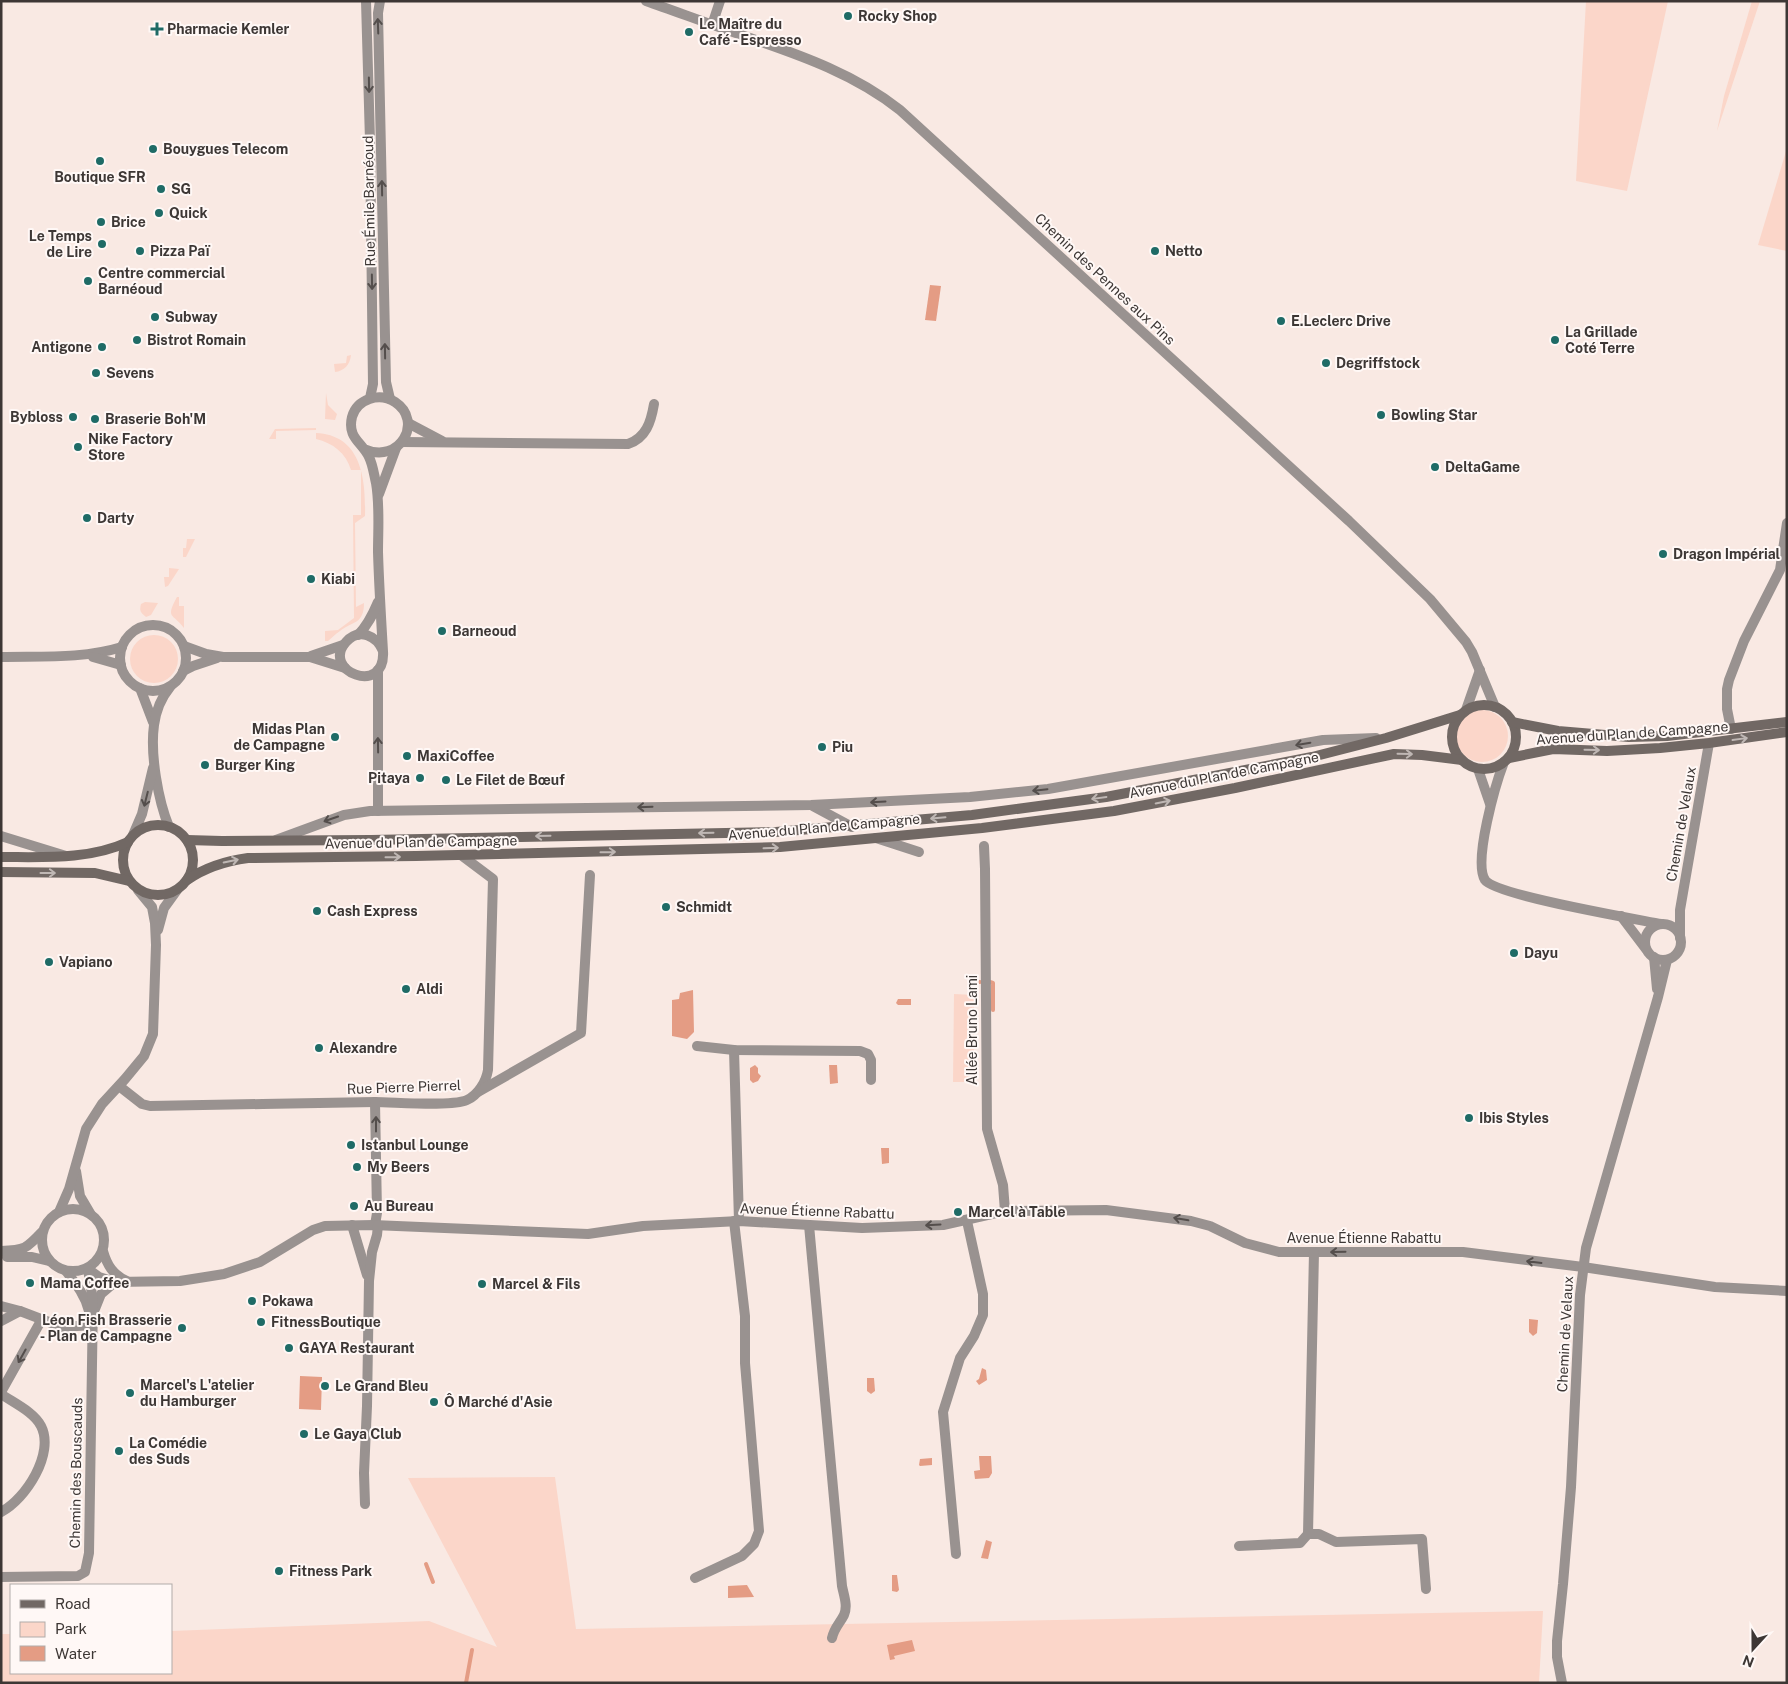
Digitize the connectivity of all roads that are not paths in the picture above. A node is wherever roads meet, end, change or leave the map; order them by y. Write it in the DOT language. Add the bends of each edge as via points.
graph roads {
  1 [pos="366,1"];
  2 [pos="380,1"];
  3 [pos="646,1"];
  4 [pos="720,1"];
  5 [pos="712,24"];
  6 [pos="370,398"];
  7 [pos="390,399"];
  8 [pos="654,404"];
  9 [pos="408,423"];
  10 [pos="445,442"];
  11 [pos="399,445"];
  12 [pos="364,449"];
  13 [pos="378,498"];
  14 [pos="1787,523"];
  15 [pos="379,598"];
  16 [pos="358,635"];
  17 [pos="343,645"];
  18 [pos="184,646"];
  19 [pos="122,648"];
  20 [pos="383,651"];
  21 [pos="80,655"];
  22 [pos="310,656"];
  23 [pos="1,657"];
  24 [pos="223,657"];
  25 [pos="121,665"];
  26 [pos="345,668"];
  27 [pos="378,670"];
  28 [pos="1480,670"];
  29 [pos="183,671"];
  30 [pos="171,685"];
  31 [pos="140,688"];
  32 [pos="1495,707"];
  33 [pos="1463,713"];
  34 [pos="1512,722"];
  35 [pos="1787,722"];
  36 [pos="154,724"];
  37 [pos="1731,728"];
  38 [pos="1787,732"];
  39 [pos="1386,738"];
  40 [pos="1709,743"];
  41 [pos="1462,760"];
  42 [pos="1506,760"];
  43 [pos="154,762"];
  44 [pos="1478,769"];
  45 [pos="1490,804"];
  46 [pos="811,805"];
  47 [pos="378,811"];
  48 [pos="169,827"];
  49 [pos="852,827"];
  50 [pos="1,836"];
  51 [pos="131,838"];
  52 [pos="876,838"];
  53 [pos="186,840"];
  54 [pos="275,840"];
  55 [pos="984,846"];
  56 [pos="918,852"];
  57 [pos="461,855"];
  58 [pos="67,856"];
  59 [pos="1,857"];
  60 [pos="1,872"];
  61 [pos="590,875"];
  62 [pos="187,880"];
  63 [pos="129,881"];
  64 [pos="138,890"];
  65 [pos="177,890"];
  66 [pos="1680,910"];
  67 [pos="1621,916"];
  68 [pos="1665,925"];
  69 [pos="1680,938"];
  70 [pos="156,945"];
  71 [pos="1646,949"];
  72 [pos="1654,957"];
  73 [pos="1667,960"];
  74 [pos="1658,997"];
  75 [pos="697,1046"];
  76 [pos="734,1050"];
  77 [pos="871,1080"];
  78 [pos="119,1086"];
  79 [pos="478,1092"];
  80 [pos="375,1102"];
  81 [pos="76,1162"];
  82 [pos="1005,1211"];
  83 [pos="59,1212"];
  84 [pos="90,1214"];
  85 [pos="737,1221"];
  86 [pos="967,1221"];
  87 [pos="375,1225"];
  88 [pos="809,1225"];
  89 [pos="352,1226"];
  90 [pos="42,1232"];
  91 [pos="103,1251"];
  92 [pos="1,1252"];
  93 [pos="1314,1252"];
  94 [pos="1,1258"];
  95 [pos="49,1261"];
  96 [pos="1583,1267"];
  97 [pos="88,1269"];
  98 [pos="66,1271"];
  99 [pos="128,1281"];
  100 [pos="369,1281"];
  101 [pos="115,1282"];
  102 [pos="1787,1291"];
  103 [pos="1,1306"];
  104 [pos="20,1311"];
  105 [pos="42,1319"];
  106 [pos="1,1321"];
  107 [pos="92,1322"];
  108 [pos="1,1393"];
  109 [pos="365,1504"];
  110 [pos="1,1512"];
  111 [pos="1308,1534"];
  112 [pos="1239,1546"];
  113 [pos="956,1554"];
  114 [pos="1,1577"];
  115 [pos="695,1578"];
  116 [pos="1426,1589"];
  117 [pos="832,1638"];
  118 [pos="1562,1683"];
  1 -- 6 [label="street, Rue Émile Barnéoud, one-way" via="374,384"];
  7 -- 2 [label="street, Rue Émile Barnéoud, one-way" via="386,382"];
  3 -- 5 [label="street, Chemin des Pennes aux Pins"];
  4 -- 5 [label="street"];
  5 -- 28 [label="street, Chemin des Pennes aux Pins" via="843,74 883,96 900,110 1409,578 1466,642"];
  6 -- 7 [label="street"];
  6 -- 12 [label="street" via="360,405 352,418 353,435"];
  7 -- 9 [label="street" via="403,410"];
  8 -- 10 [label="street" via="645,433 638,441 628,444"];
  9 -- 10 [label="street"];
  9 -- 11 [label="street" via="406,435"];
  10 -- 11 [label="street"];
  11 -- 12 [label="street" via="380,453"];
  11 -- 13 [label="street"];
  12 -- 13 [label="street" via="372,464"];
  13 -- 15 [label="street"];
  14 -- 37 [label="street" via="1780,570 1744,641 1729,680 1727,709"];
  15 -- 16 [label="street" via="373,614"];
  15 -- 20 [label="street"];
  16 -- 17 [label="street"];
  16 -- 20 [label="street" via="376,639"];
  17 -- 22 [label="street"];
  17 -- 26 [label="street" via="341,656"];
  18 -- 19 [label="street" via="170,630 149,625 132,632"];
  18 -- 24 [label="street"];
  18 -- 29 [label="street" via="186,663"];
  19 -- 21 [label="street"];
  19 -- 25 [label="street"];
  20 -- 27 [label="street" via="382,665"];
  21 -- 23 [label="street"];
  21 -- 25 [label="street"];
  22 -- 24 [label="street"];
  22 -- 26 [label="street"];
  24 -- 29 [label="street"];
  25 -- 31 [label="street" via="125,674"];
  26 -- 27 [label="street" via="357,676 372,675"];
  47 -- 27 [label="street, one-way"];
  28 -- 32 [label="street, Chemin des Pennes aux Pins"];
  28 -- 33 [label="street"];
  29 -- 30 [label="street"];
  30 -- 31 [label="street" via="162,690"];
  30 -- 36 [label="street" via="162,697"];
  31 -- 36 [label="street"];
  32 -- 33 [label="main road" via="1475,706"];
  32 -- 34 [label="main road"];
  33 -- 39 [label="main road, Avenue du Plan de Campagne"];
  33 -- 41 [label="main road" via="1452,733 1454,748"];
  34 -- 37 [label="main road, Avenue du Plan de Campagne" via="1558,731 1629,737"];
  34 -- 42 [label="main road" via="1516,738"];
  35 -- 37 [label="main road, Avenue du Plan de Campagne"];
  36 -- 43 [label="street"];
  40 -- 38 [label="main road, Avenue du Plan de Campagne, one-way"];
  39 -- 46 [label="street, one-way" via="1323,740 1048,790"];
  39 -- 49 [label="main road, Avenue du Plan de Campagne, one-way" via="1312,757 1106,797"];
  42 -- 40 [label="main road, Avenue du Plan de Campagne, one-way" via="1553,749 1607,751"];
  40 -- 66 [label="street, Chemin de Velaux"];
  41 -- 44 [label="main road"];
  52 -- 41 [label="main road, Avenue du Plan de Campagne, one-way" via="1114,811 1394,754"];
  42 -- 44 [label="main road" via="1496,767"];
  42 -- 45 [label="street"];
  43 -- 48 [label="street" via="161,807"];
  43 -- 51 [label="street, one-way" via="142,814"];
  44 -- 45 [label="street"];
  45 -- 67 [label="street" via="1483,872 1491,885 1527,897"];
  46 -- 47 [label="street, one-way"];
  46 -- 49 [label="street"];
  47 -- 54 [label="street, one-way" via="344,815"];
  48 -- 51 [label="main road" via="150,826"];
  48 -- 53 [label="main road"];
  49 -- 54 [label="main road, Avenue du Plan de Campagne, one-way" via="776,832"];
  50 -- 58 [label="street"];
  51 -- 58 [label="main road" via="103,851"];
  51 -- 63 [label="main road" via="123,857"];
  52 -- 56 [label="street"];
  57 -- 52 [label="main road, Avenue du Plan de Campagne, one-way" via="780,848"];
  53 -- 54 [label="main road, Avenue du Plan de Campagne"];
  53 -- 62 [label="main road" via="193,856"];
  55 -- 82 [label="street, Allée Bruno Lami" via="987,1129 1002,1185"];
  62 -- 57 [label="main road, Avenue du Plan de Campagne, one-way" via="215,865 248,858"];
  57 -- 79 [label="street, Rue Pierre Pierrel" via="494,878 488,1070"];
  58 -- 59 [label="main road"];
  60 -- 63 [label="main road, one-way" via="95,873"];
  61 -- 79 [label="street" via="581,1033"];
  62 -- 65 [label="main road"];
  63 -- 64 [label="main road"];
  64 -- 65 [label="main road" via="154,895"];
  64 -- 70 [label="street" via="152,907"];
  65 -- 70 [label="street" via="162,914"];
  66 -- 68 [label="street, Chemin de Velaux"];
  66 -- 69 [label="street, Chemin de Velaux"];
  67 -- 68 [label="street"];
  67 -- 71 [label="street"];
  68 -- 69 [label="street"];
  68 -- 71 [label="street" via="1651,929 1646,938"];
  69 -- 73 [label="street" via="1676,954"];
  70 -- 78 [label="street" via="153,1034 144,1056"];
  71 -- 72 [label="street"];
  72 -- 73 [label="street"];
  72 -- 74 [label="street, Chemin de Velaux"];
  73 -- 74 [label="street, Chemin de Velaux"];
  74 -- 96 [label="street, Chemin de Velaux" via="1599,1200"];
  75 -- 76 [label="street"];
  76 -- 77 [label="street" via="860,1051 868,1054"];
  76 -- 85 [label="street"];
  78 -- 80 [label="street, Rue Pierre Pierrel" via="142,1104 150,1106"];
  78 -- 81 [label="street" via="94,1114"];
  79 -- 80 [label="street, Rue Pierre Pierrel" via="461,1101"];
  87 -- 80 [label="street, one-way"];
  81 -- 83 [label="street"];
  81 -- 84 [label="street" via="80,1196"];
  82 -- 86 [label="street, Avenue Étienne Rabattu"];
  93 -- 82 [label="street, Avenue Étienne Rabattu, one-way" via="1279,1252 1260,1248 1210,1226 1177,1218 1106,1210"];
  83 -- 84 [label="street" via="75,1209"];
  83 -- 90 [label="street"];
  84 -- 91 [label="street" via="104,1234"];
  85 -- 87 [label="street, Avenue Étienne Rabattu" via="643,1226 588,1234"];
  85 -- 88 [label="street, Avenue Étienne Rabattu"];
  85 -- 115 [label="street" via="759,1531 754,1544 742,1556"];
  86 -- 88 [label="street, Avenue Étienne Rabattu, one-way" via="890,1228"];
  86 -- 113 [label="street" via="983,1294 983,1315 960,1358 943,1412"];
  87 -- 89 [label="street, Avenue Étienne Rabattu"];
  87 -- 100 [label="street" via="378,1235 372,1252"];
  88 -- 117 [label="street" via="846,1609"];
  89 -- 99 [label="street, Avenue Étienne Rabattu" via="325,1226 313,1230 260,1262 232,1272 187,1280"];
  89 -- 100 [label="street"];
  90 -- 92 [label="street" via="26,1248"];
  90 -- 95 [label="street" via="43,1252"];
  91 -- 97 [label="street"];
  91 -- 99 [label="street" via="114,1272"];
  96 -- 93 [label="street, Avenue Étienne Rabattu, one-way" via="1463,1252"];
  93 -- 111 [label="street"];
  94 -- 95 [label="street" via="32,1257"];
  95 -- 98 [label="street"];
  96 -- 102 [label="street, Avenue Étienne Rabattu" via="1715,1287"];
  96 -- 118 [label="street, Chemin de Velaux" via="1571,1487 1557,1641"];
  97 -- 98 [label="street"];
  97 -- 101 [label="street"];
  97 -- 107 [label="street, Chemin des Bouscauds" via="93,1301"];
  98 -- 107 [label="street, Chemin des Bouscauds" via="86,1298"];
  99 -- 101 [label="street, Avenue Étienne Rabattu"];
  100 -- 109 [label="street"];
  101 -- 107 [label="street, Chemin des Bouscauds" via="99,1298"];
  103 -- 104 [label="street"];
  104 -- 105 [label="street"];
  104 -- 106 [label="street"];
  105 -- 107 [label="street" via="62,1327"];
  105 -- 108 [label="street, one-way"];
  107 -- 114 [label="street, Chemin des Bouscauds" via="89,1553 85,1572 78,1576"];
  108 -- 110 [label="street" via="34,1417 45,1442 38,1469 26,1491"];
  111 -- 112 [label="street" via="1300,1543"];
  111 -- 116 [label="street" via="1318,1534 1336,1542 1422,1539"];
}
